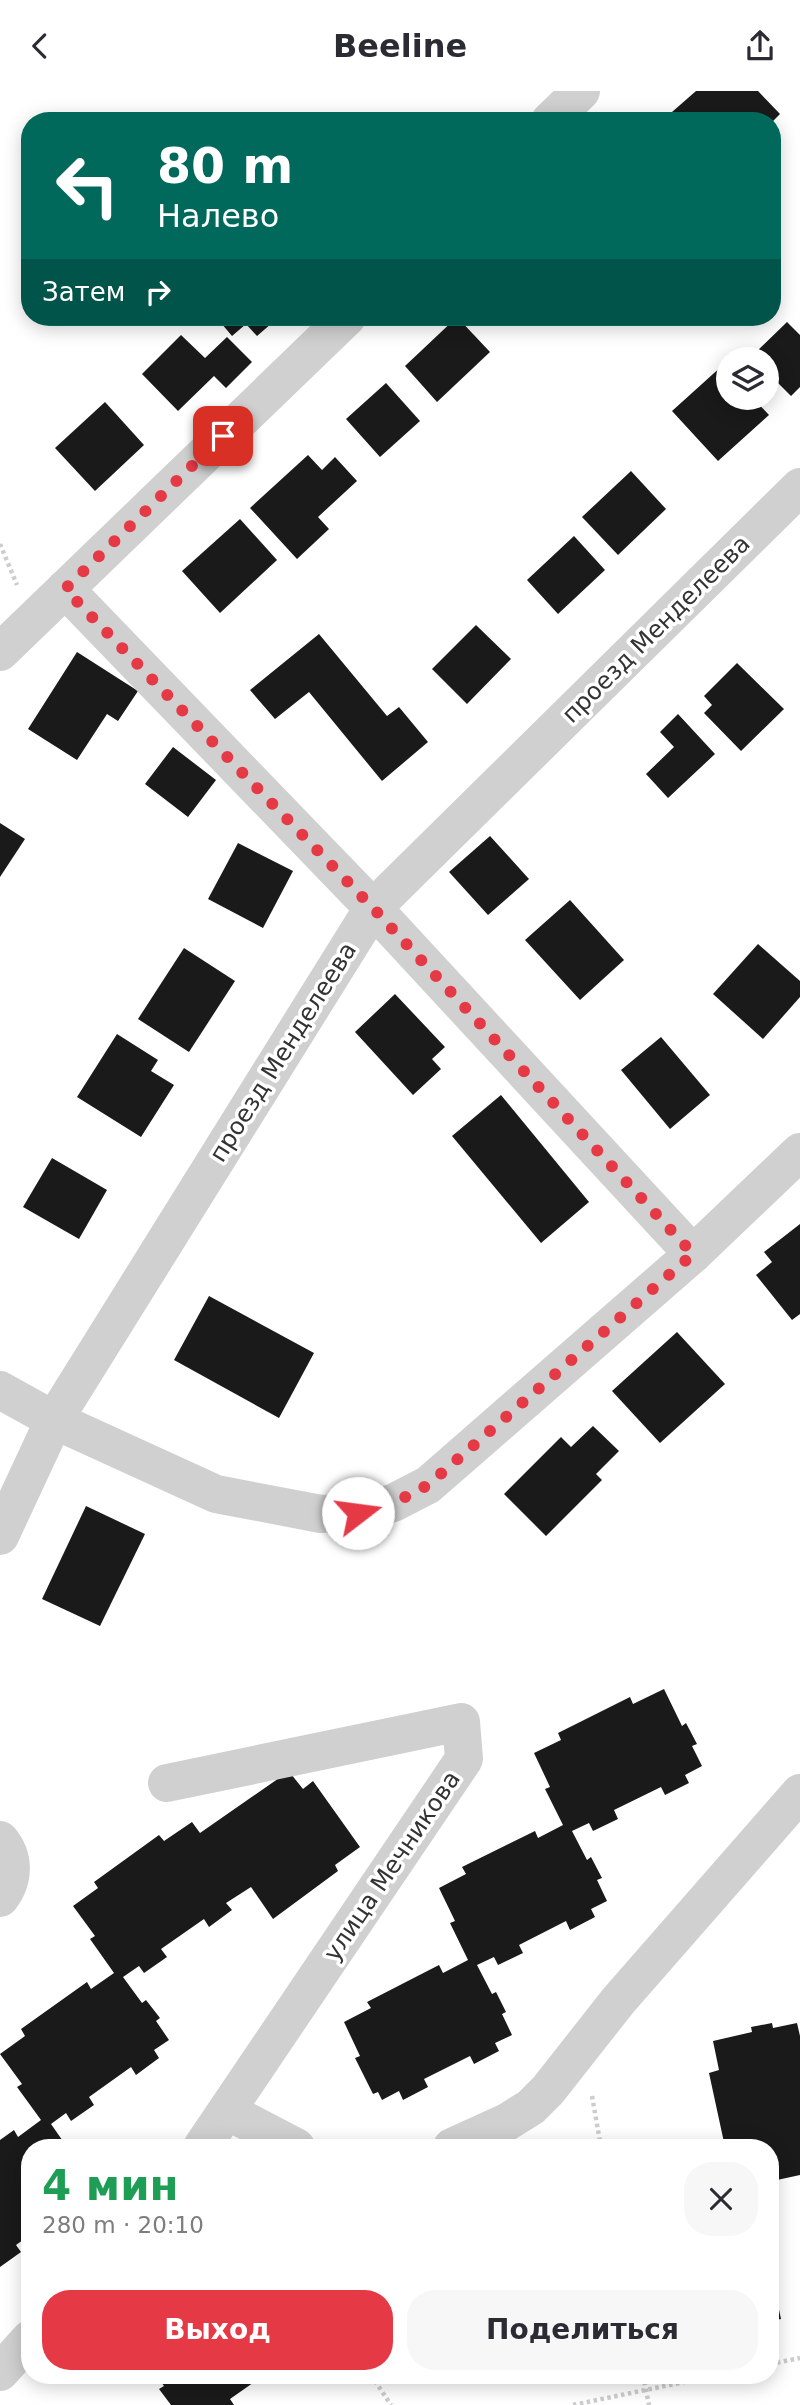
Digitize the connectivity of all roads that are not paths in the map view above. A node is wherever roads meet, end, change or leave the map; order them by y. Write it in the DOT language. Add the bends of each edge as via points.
graph roads {
  1 [pos="580,91"];
  2 [pos="559,112"];
  3 [pos="338,326"];
  4 [pos="800,487"];
  5 [pos="65,589"];
  6 [pos="0,652"];
  7 [pos="373,908"];
  8 [pos="800,1152"];
  9 [pos="693,1254"];
  10 [pos="0,1390"];
  11 [pos="54,1420"];
  12 [pos="0,1536"];
  13 [pos="167,1783"];
  14 [pos="800,1793"];
  15 [pos="0,1840"];
  16 [pos="0,1898"];
  17 [pos="227,2111"];
  18 [pos="208,2139"];
  19 [pos="281,2139"];
  20 [pos="470,2139"];
  21 [pos="21,2349"];
  22 [pos="0,2372"];
  1 -- 2 [label="street"];
  3 -- 5 [label="street"];
  4 -- 7 [label="street, проезд Менделеева"];
  5 -- 6 [label="street"];
  5 -- 7 [label="street"];
  7 -- 9 [label="street"];
  7 -- 11 [label="street, проезд Менделеева"];
  8 -- 9 [label="street"];
  9 -- 11 [label="street" via="428,1485 394,1503 358,1513 321,1514 216,1494"];
  10 -- 11 [label="street"];
  11 -- 12 [label="street"];
  13 -- 17 [label="street, улица Мечникова" via="461,1722 464,1759"];
  14 -- 20 [label="street" via="618,2001 548,2089 507,2122"];
  15 -- 16 [label="street" via="8,1849 12,1873"];
  17 -- 18 [label="street, улица Мечникова"];
  17 -- 19 [label="street"];
  21 -- 22 [label="street"];
}
